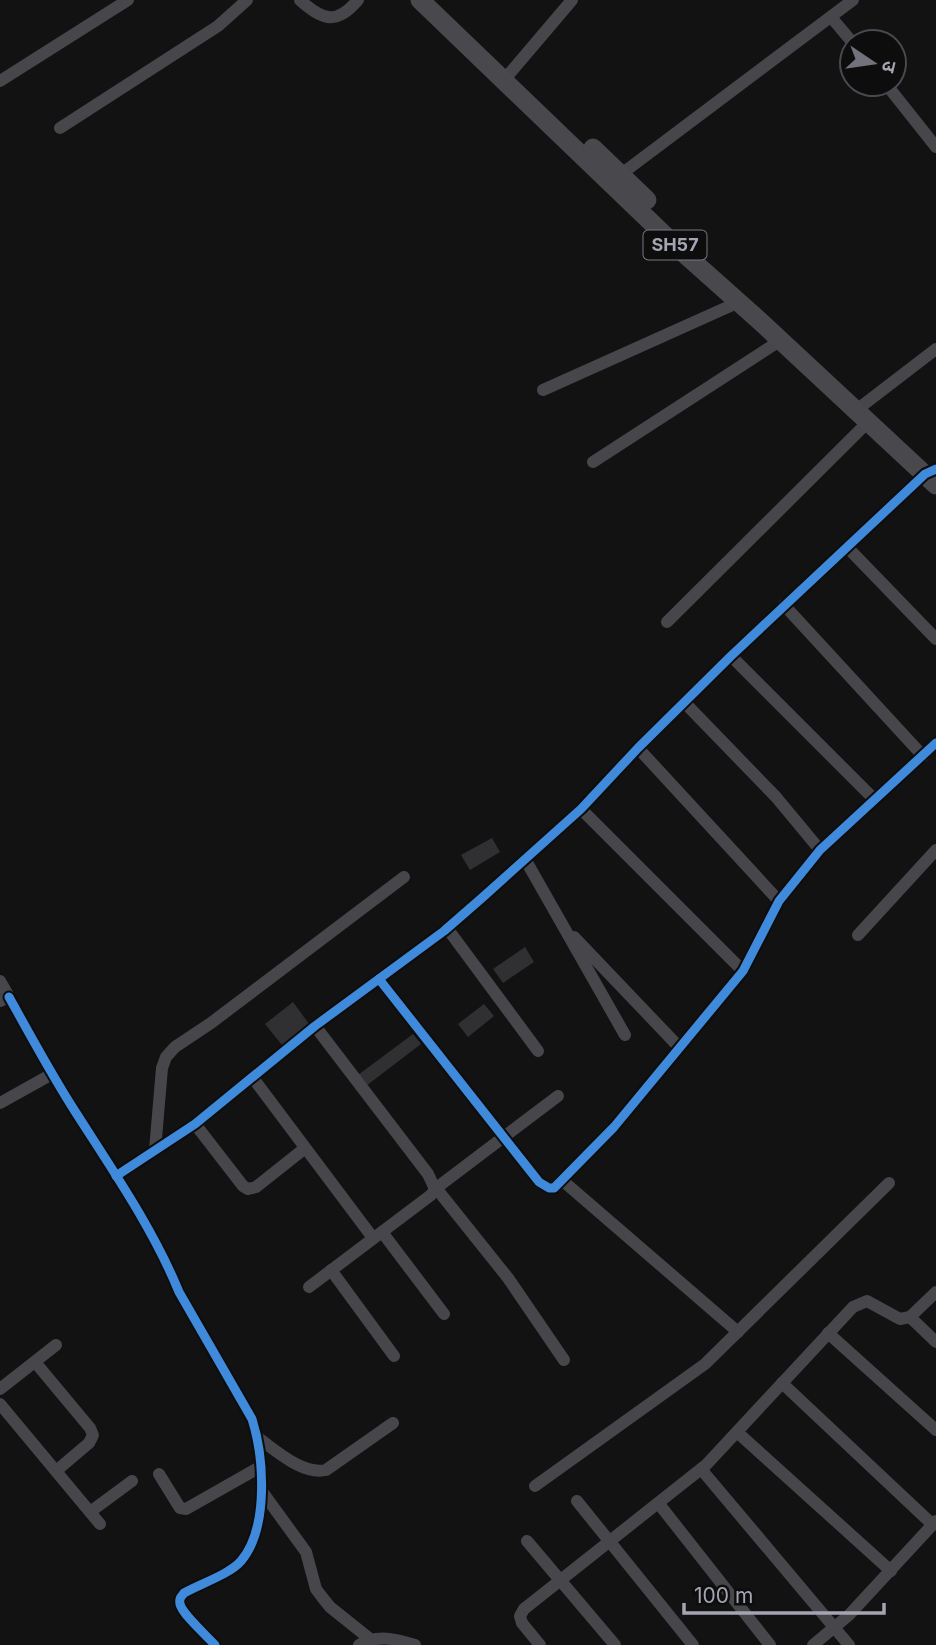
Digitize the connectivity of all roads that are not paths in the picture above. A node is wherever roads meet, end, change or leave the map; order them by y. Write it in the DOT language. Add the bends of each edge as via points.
graph roads {
  1 [pos="128,0"];
  2 [pos="247,0"];
  3 [pos="300,0"];
  4 [pos="358,0"];
  5 [pos="420,0"];
  6 [pos="438,0"];
  7 [pos="572,0"];
  8 [pos="853,0"];
  9 [pos="831,16"];
  10 [pos="841,28"];
  11 [pos="509,75"];
  12 [pos="0,81"];
  13 [pos="897,98"];
  14 [pos="61,128"];
  15 [pos="936,147"];
  16 [pos="616,178"];
  17 [pos="739,302"];
  18 [pos="781,340"];
  19 [pos="936,349"];
  20 [pos="543,390"];
  21 [pos="866,413"];
  22 [pos="593,462"];
  23 [pos="933,474"];
  24 [pos="848,548"];
  25 [pos="784,605"];
  26 [pos="667,622"];
  27 [pos="936,639"];
  28 [pos="731,656"];
  29 [pos="684,702"];
  30 [pos="936,743"];
  31 [pos="638,748"];
  32 [pos="923,756"];
  33 [pos="874,799"];
  34 [pos="581,809"];
  35 [pos="820,850"];
  36 [pos="936,850"];
  37 [pos="525,859"];
  38 [pos="404,877"];
  39 [pos="779,901"];
  40 [pos="559,922"];
  41 [pos="447,928"];
  42 [pos="858,936"];
  43 [pos="743,971"];
  44 [pos="379,979"];
  45 [pos="0,981"];
  46 [pos="4,999"];
  47 [pos="315,1026"];
  48 [pos="625,1035"];
  49 [pos="680,1047"];
  50 [pos="538,1052"];
  51 [pos="52,1074"];
  52 [pos="253,1078"];
  53 [pos="558,1096"];
  54 [pos="0,1103"];
  55 [pos="195,1124"];
  56 [pos="503,1135"];
  57 [pos="304,1149"];
  58 [pos="155,1150"];
  59 [pos="116,1176"];
  60 [pos="563,1181"];
  61 [pos="889,1183"];
  62 [pos="435,1188"];
  63 [pos="378,1235"];
  64 [pos="331,1270"];
  65 [pos="309,1287"];
  66 [pos="936,1292"];
  67 [pos="444,1314"];
  68 [pos="910,1317"];
  69 [pos="738,1332"];
  70 [pos="828,1333"];
  71 [pos="936,1342"];
  72 [pos="56,1345"];
  73 [pos="394,1356"];
  74 [pos="564,1360"];
  75 [pos="35,1362"];
  76 [pos="782,1383"];
  77 [pos="0,1389"];
  78 [pos="0,1404"];
  79 [pos="393,1423"];
  80 [pos="936,1430"];
  81 [pos="737,1432"];
  82 [pos="258,1438"];
  83 [pos="260,1467"];
  84 [pos="701,1469"];
  85 [pos="56,1471"];
  86 [pos="159,1474"];
  87 [pos="132,1481"];
  88 [pos="535,1486"];
  89 [pos="261,1490"];
  90 [pos="577,1500"];
  91 [pos="659,1504"];
  92 [pos="90,1512"];
  93 [pos="934,1523"];
  94 [pos="100,1524"];
  95 [pos="527,1541"];
  96 [pos="611,1541"];
  97 [pos="891,1571"];
  98 [pos="561,1580"];
  99 [pos="835,1627"];
  100 [pos="365,1642"];
  101 [pos="215,1645"];
  102 [pos="415,1645"];
  103 [pos="540,1645"];
  104 [pos="615,1645"];
  105 [pos="693,1645"];
  106 [pos="770,1645"];
  107 [pos="813,1645"];
  108 [pos="849,1645"];
  1 -- 12 [label="street"];
  2 -- 14 [label="street" via="208,33"];
  3 -- 4 [label="street" via="329,18 349,11"];
  5 -- 11 [label="main road, SH57"];
  6 -- 11 [label="main road, SH57"];
  7 -- 11 [label="street"];
  8 -- 9 [label="street"];
  9 -- 10 [label="street"];
  9 -- 16 [label="street"];
  11 -- 16 [label="main road, SH57"];
  13 -- 15 [label="street"];
  16 -- 17 [label="main road, SH57" via="679,249"];
  16 -- 21 [label="main road, SH57" via="686,238"];
  17 -- 18 [label="main road, SH57"];
  17 -- 20 [label="street"];
  18 -- 21 [label="main road, SH57"];
  18 -- 22 [label="street"];
  19 -- 21 [label="street"];
  21 -- 23 [label="main road, SH57"];
  21 -- 26 [label="street"];
  23 -- 24 [label="street"];
  24 -- 25 [label="street"];
  24 -- 27 [label="street"];
  25 -- 28 [label="street"];
  25 -- 32 [label="street"];
  28 -- 29 [label="street"];
  28 -- 33 [label="street"];
  29 -- 31 [label="street"];
  29 -- 35 [label="street"];
  30 -- 32 [label="street"];
  31 -- 34 [label="street"];
  31 -- 39 [label="street"];
  32 -- 33 [label="street"];
  33 -- 35 [label="street"];
  34 -- 37 [label="street"];
  34 -- 43 [label="street"];
  35 -- 39 [label="street"];
  36 -- 42 [label="street"];
  37 -- 40 [label="street"];
  37 -- 41 [label="street"];
  38 -- 58 [label="street" via="175,1047 162,1068"];
  39 -- 43 [label="street"];
  40 -- 48 [label="street"];
  40 -- 49 [label="street"];
  41 -- 44 [label="street"];
  41 -- 50 [label="street"];
  43 -- 49 [label="street"];
  44 -- 47 [label="street"];
  44 -- 56 [label="street"];
  45 -- 46 [label="street"];
  46 -- 51 [label="street"];
  47 -- 52 [label="street"];
  47 -- 62 [label="street"];
  49 -- 60 [label="street"];
  51 -- 54 [label="street"];
  51 -- 59 [label="street"];
  52 -- 55 [label="street"];
  52 -- 57 [label="street"];
  53 -- 56 [label="street"];
  55 -- 57 [label="street" via="248,1189"];
  55 -- 58 [label="street"];
  56 -- 60 [label="street" via="544,1185 554,1188"];
  56 -- 62 [label="street"];
  57 -- 63 [label="street"];
  58 -- 59 [label="street"];
  59 -- 82 [label="street" via="252,1419"];
  60 -- 69 [label="street"];
  61 -- 69 [label="street"];
  62 -- 63 [label="street"];
  62 -- 74 [label="street" via="508,1278"];
  63 -- 64 [label="street"];
  63 -- 67 [label="street"];
  64 -- 65 [label="street"];
  64 -- 73 [label="street"];
  66 -- 68 [label="street"];
  68 -- 70 [label="street" via="900,1319 867,1301 853,1307"];
  68 -- 71 [label="street"];
  69 -- 88 [label="street" via="680,1385"];
  70 -- 76 [label="street"];
  70 -- 80 [label="street"];
  72 -- 75 [label="street"];
  75 -- 77 [label="street"];
  75 -- 85 [label="street" via="93,1435"];
  76 -- 81 [label="street"];
  76 -- 93 [label="street"];
  78 -- 85 [label="street"];
  79 -- 82 [label="street" via="317,1472"];
  81 -- 84 [label="street"];
  81 -- 97 [label="street"];
  82 -- 83 [label="street"];
  83 -- 86 [label="street" via="186,1509 180,1508"];
  83 -- 89 [label="street"];
  84 -- 91 [label="street"];
  84 -- 99 [label="street"];
  85 -- 92 [label="street"];
  87 -- 92 [label="street"];
  89 -- 100 [label="street" via="303,1547 316,1589"];
  89 -- 101 [label="street" via="258,1524 240,1562 180,1598 185,1612"];
  90 -- 96 [label="street"];
  91 -- 96 [label="street"];
  91 -- 106 [label="street"];
  92 -- 94 [label="street"];
  93 -- 97 [label="street"];
  95 -- 98 [label="street"];
  96 -- 98 [label="street"];
  96 -- 105 [label="street"];
  97 -- 99 [label="street"];
  98 -- 103 [label="street" via="520,1616"];
  98 -- 104 [label="street"];
  99 -- 107 [label="street"];
  99 -- 108 [label="street"];
  100 -- 102 [label="street" via="382,1638"];
}
